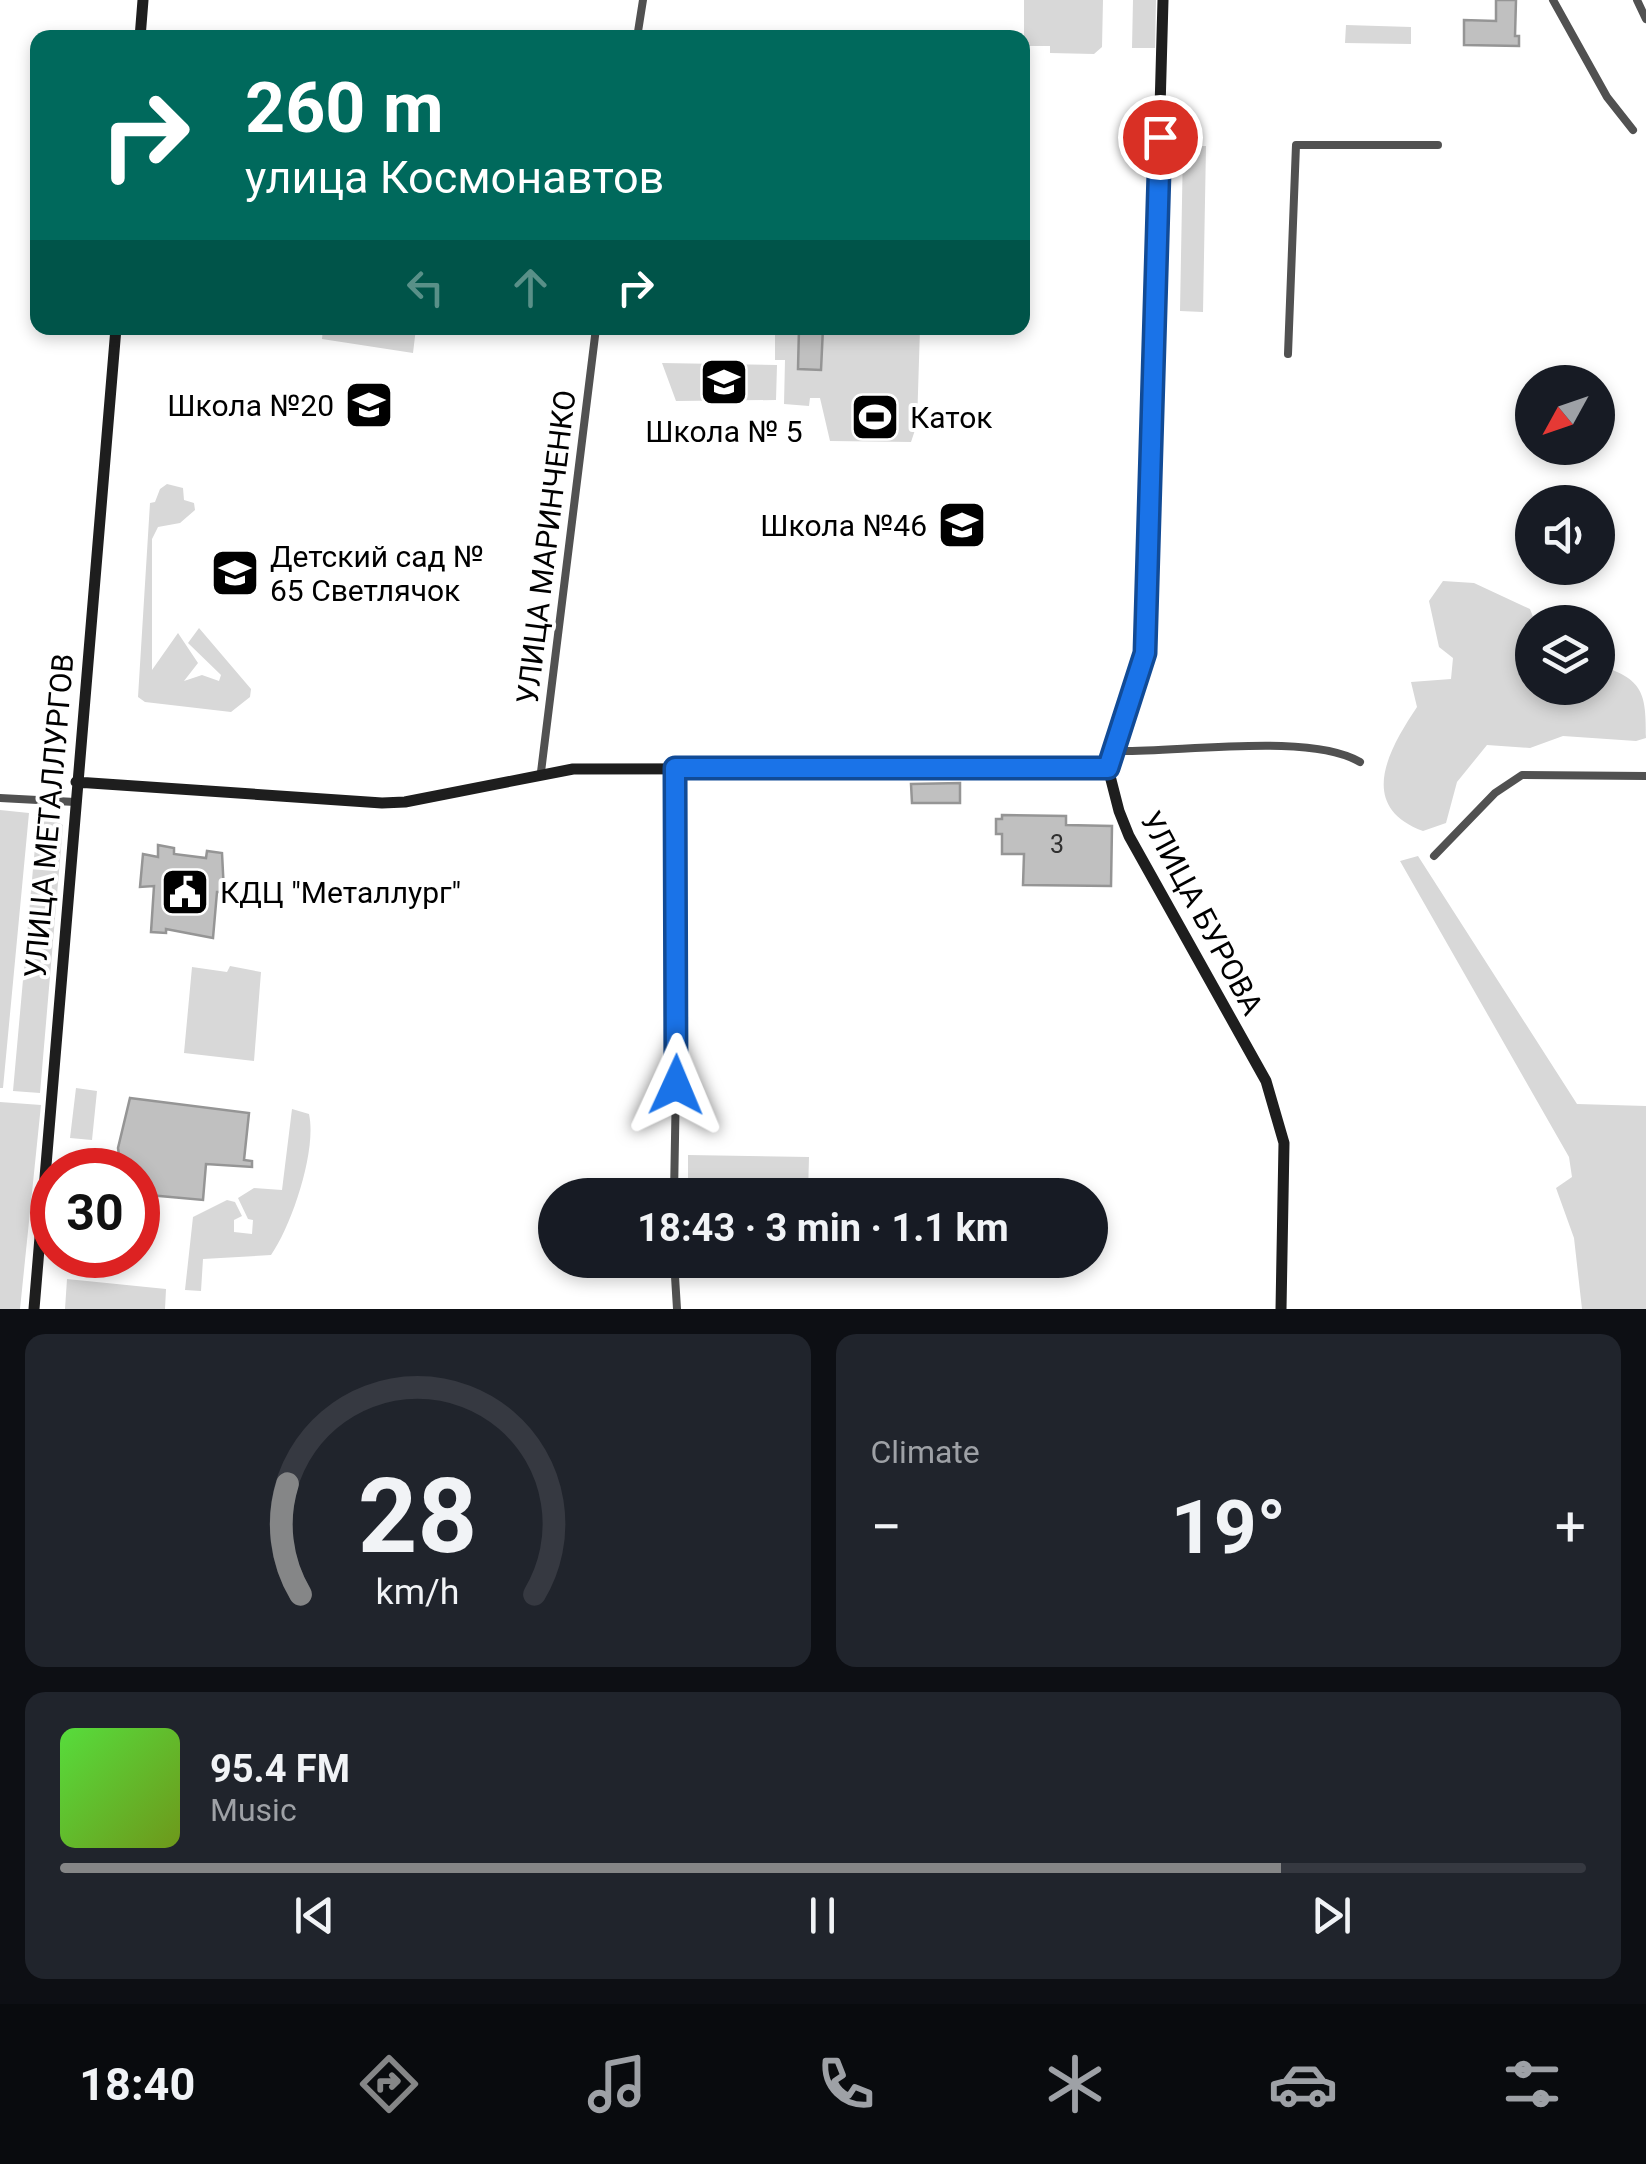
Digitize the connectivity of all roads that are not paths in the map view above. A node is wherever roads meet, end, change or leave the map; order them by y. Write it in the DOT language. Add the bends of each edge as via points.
graph roads {
  1 [pos="143,0"];
  2 [pos="643,0"];
  3 [pos="1163,0"];
  4 [pos="1552,0"];
  5 [pos="1637,0"];
  6 [pos="1646,20"];
  7 [pos="141,30"];
  8 [pos="638,30"];
  9 [pos="1633,130"];
  10 [pos="1438,145"];
  11 [pos="115,335"];
  12 [pos="595,335"];
  13 [pos="1288,354"];
  14 [pos="1114,751"];
  15 [pos="1360,762"];
  16 [pos="675,768"];
  17 [pos="1108,768"];
  18 [pos="542,772"];
  19 [pos="1646,776"];
  20 [pos="76,782"];
  21 [pos="0,798"];
  22 [pos="75,802"];
  23 [pos="1434,856"];
  24 [pos="674,1178"];
  25 [pos="675,1278"];
  26 [pos="34,1309"];
  27 [pos="677,1309"];
  28 [pos="1281,1309"];
  1 -- 7 [label="main road"];
  2 -- 8 [label="street"];
  3 -- 14 [label="main road" via="1145,653"];
  4 -- 9 [label="street"];
  5 -- 6 [label="street"];
  10 -- 13 [label="street" via="1296,145"];
  11 -- 20 [label="main road, УЛИЦА МЕТАЛЛУРГОВ"];
  12 -- 18 [label="street, УЛИЦА МАРИНЧЕНКО"];
  14 -- 15 [label="street" via="1231,746 1333,751"];
  14 -- 17 [label="main road"];
  16 -- 17 [label="main road"];
  16 -- 18 [label="main road"];
  16 -- 24 [label="street"];
  17 -- 28 [label="main road, УЛИЦА БУРОВА" via="1130,836 1266,1081 1284,1143"];
  18 -- 20 [label="main road" via="382,803"];
  19 -- 23 [label="street" via="1522,775 1495,792"];
  20 -- 22 [label="main road, УЛИЦА МЕТАЛЛУРГОВ"];
  21 -- 22 [label="street"];
  22 -- 26 [label="main road, УЛИЦА МЕТАЛЛУРГОВ"];
  25 -- 27 [label="street"];
}
